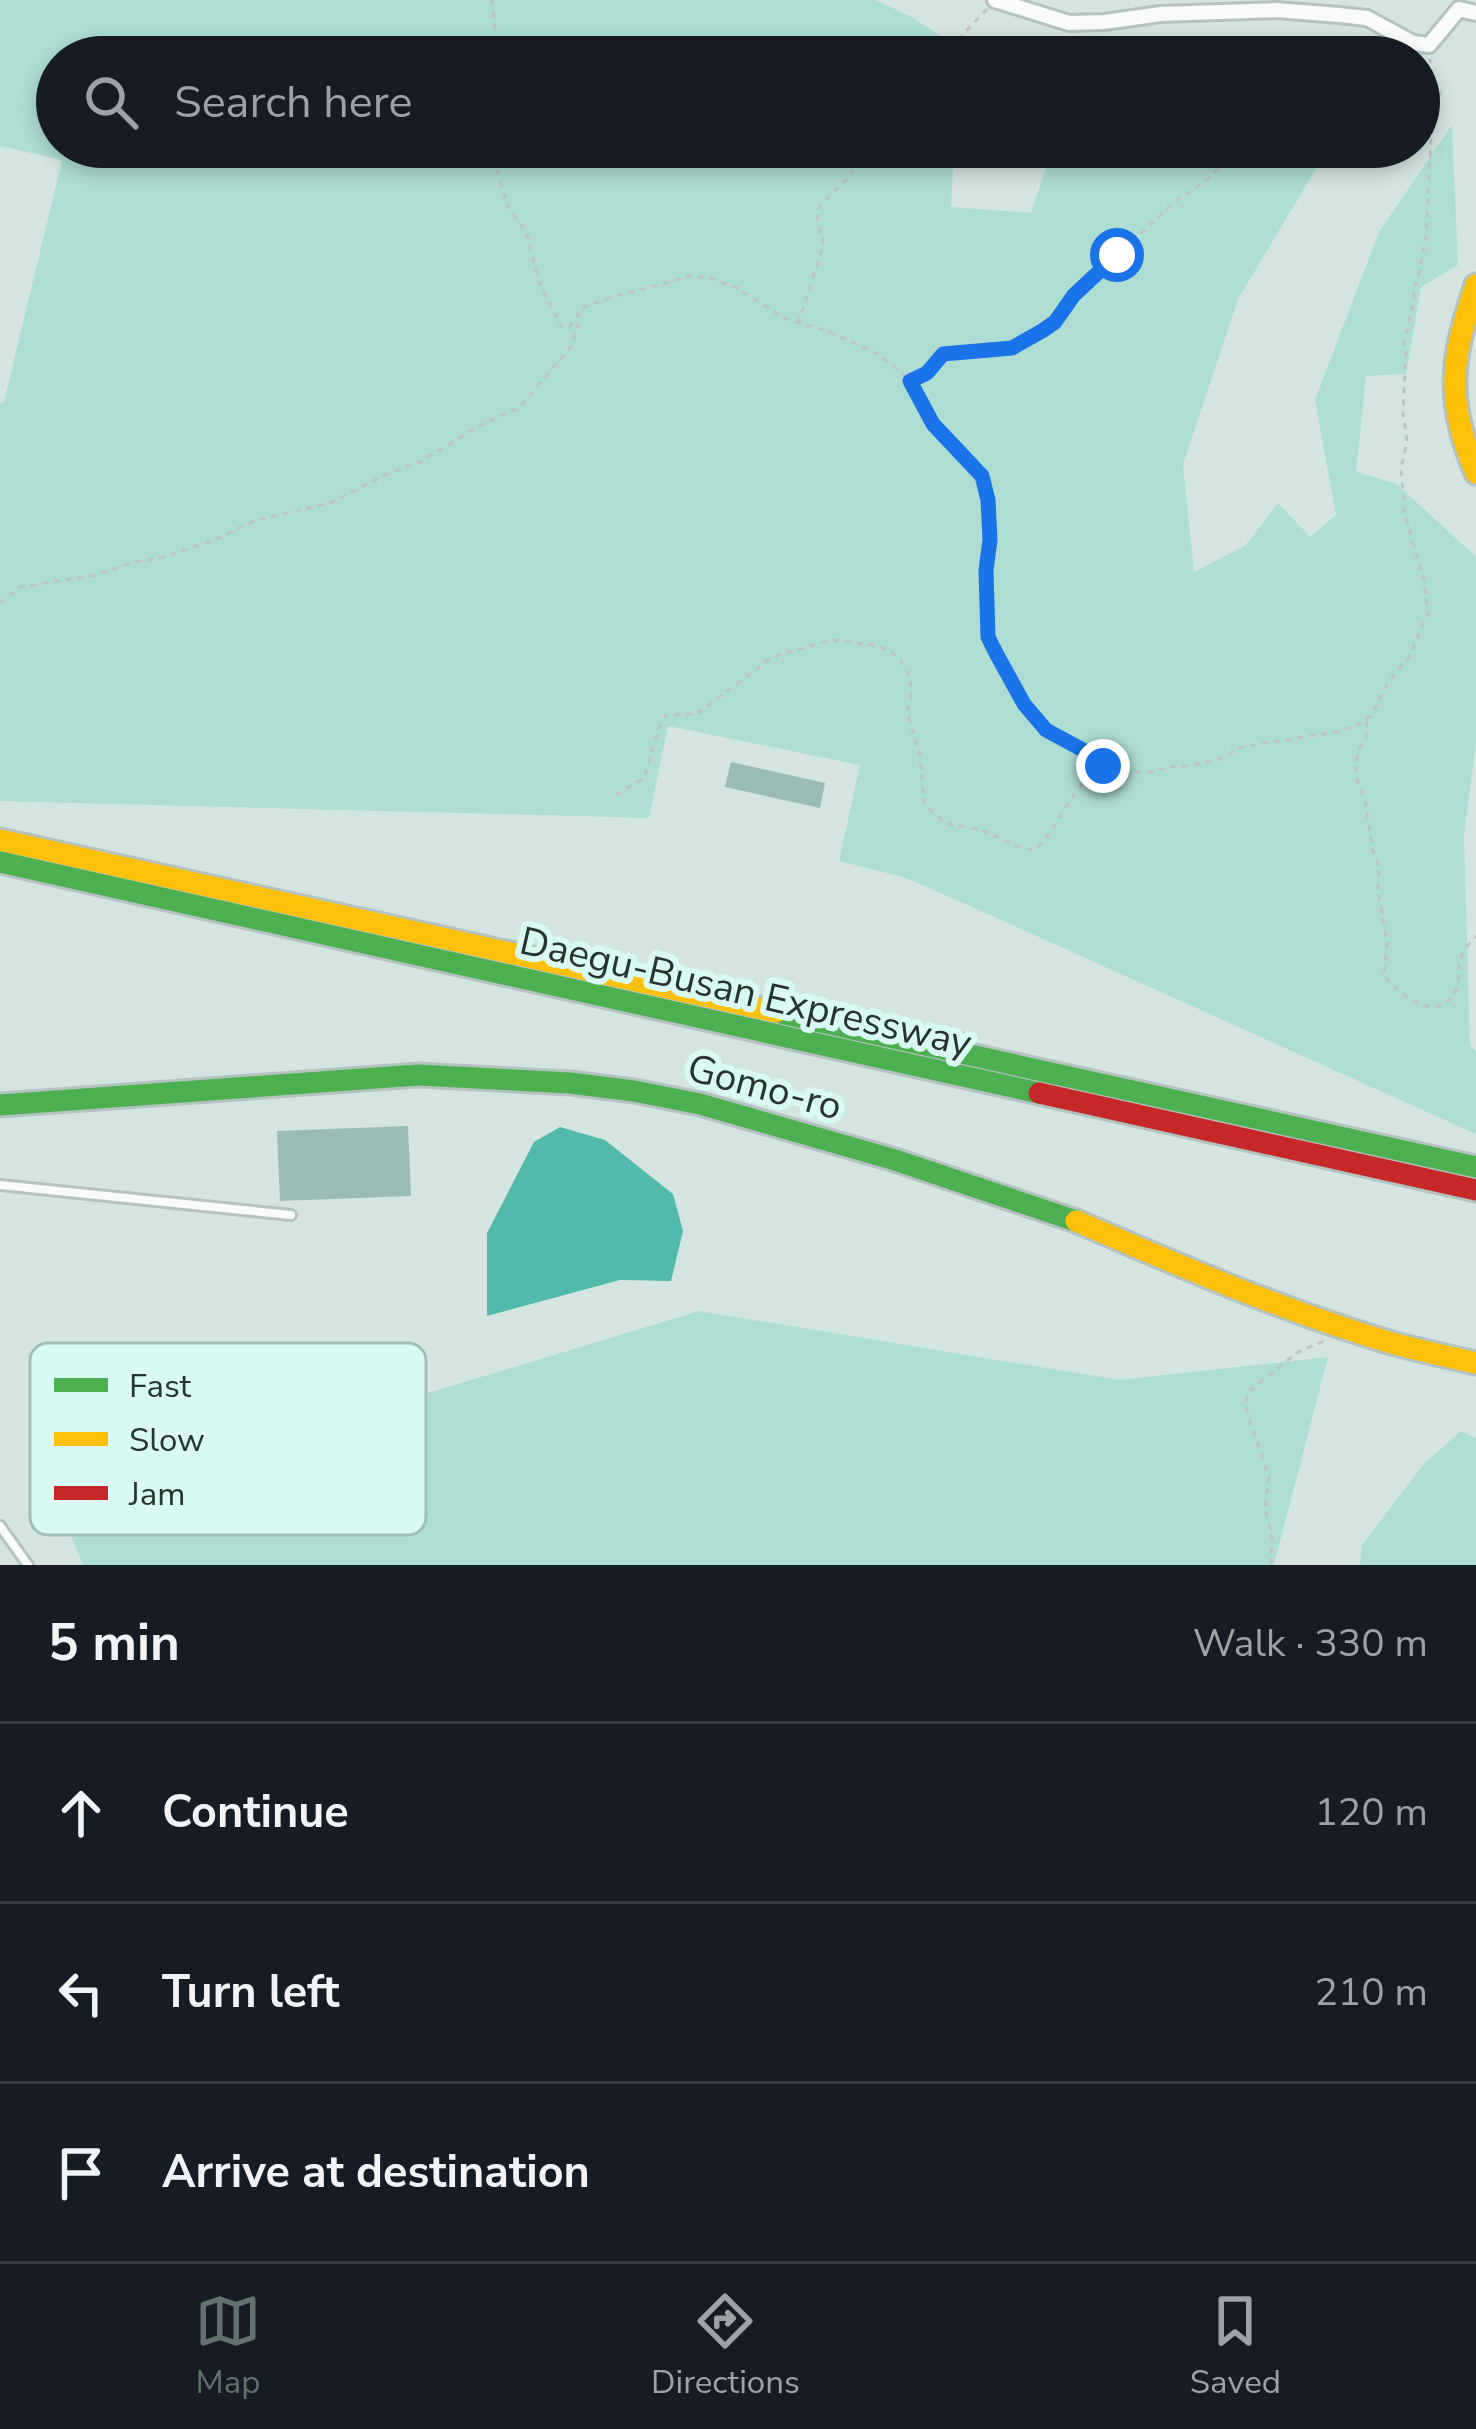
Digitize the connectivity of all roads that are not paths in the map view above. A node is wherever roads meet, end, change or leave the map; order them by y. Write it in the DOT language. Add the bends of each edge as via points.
graph roads {
  1 [pos="999,1"];
  2 [pos="1455,4"];
  3 [pos="1476,13"];
  4 [pos="1400,36"];
  5 [pos="1435,36"];
  6 [pos="1476,285"];
  7 [pos="1476,473"];
  8 [pos="0,840"];
  9 [pos="0,862"];
  10 [pos="0,1105"];
  11 [pos="1476,1167"];
  12 [pos="0,1185"];
  13 [pos="1476,1190"];
  14 [pos="291,1215"];
  15 [pos="1476,1363"];
  16 [pos="0,1526"];
  17 [pos="28,1565"];
  1 -- 4 [label="street" via="1069,23 1276,10 1367,18"];
  2 -- 3 [label="street"];
  2 -- 5 [label="street"];
  6 -- 7 [label="main road" via="1454,370"];
  8 -- 11 [label="main road, Daegu-Busan Expressway"];
  9 -- 13 [label="main road, Daegu-Busan Expressway"];
  10 -- 15 [label="main road, Gomo-ro" via="418,1075 634,1090 896,1160 1064,1216 1346,1328"];
  12 -- 14 [label="lane"];
  16 -- 17 [label="lane"];
}
